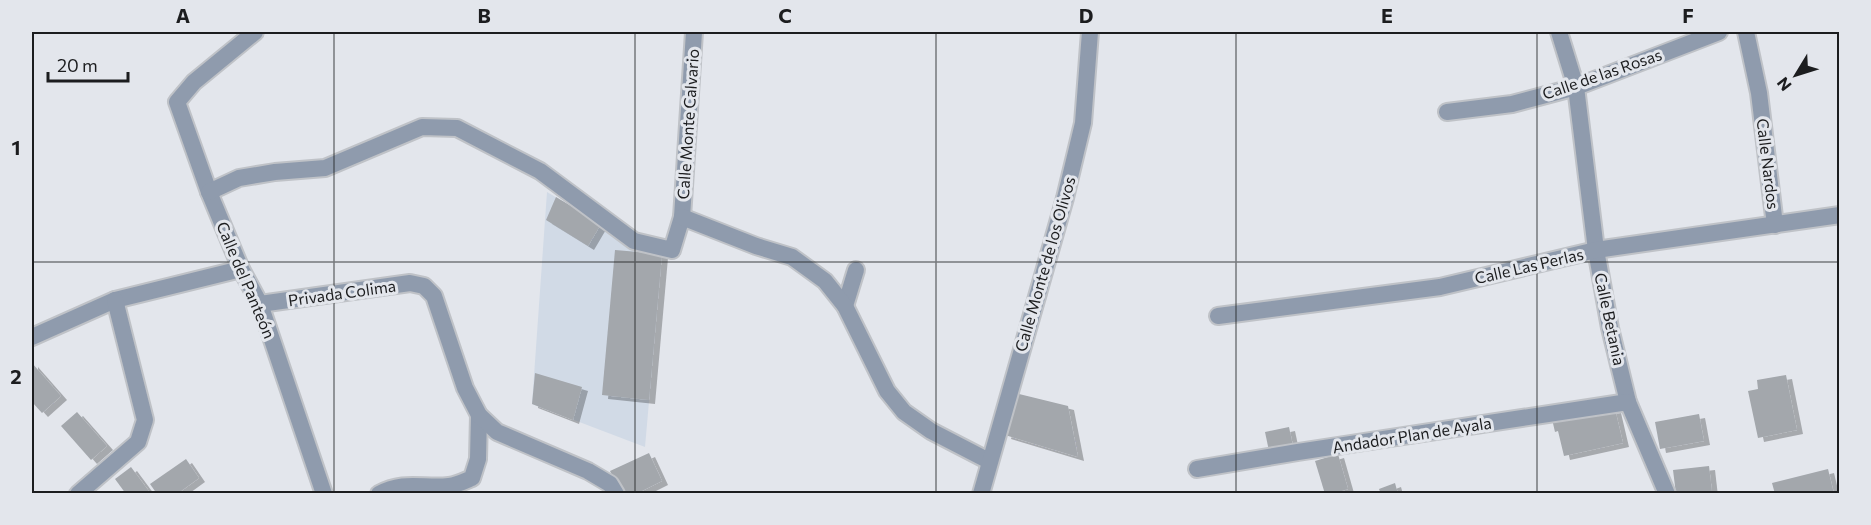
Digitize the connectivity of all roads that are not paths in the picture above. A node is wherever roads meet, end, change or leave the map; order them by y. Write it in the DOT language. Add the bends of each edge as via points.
graph roads {
  1 [pos="255,32"];
  2 [pos="694,32"];
  3 [pos="1090,32"];
  4 [pos="1559,32"];
  5 [pos="1719,32"];
  6 [pos="1746,32"];
  7 [pos="1576,87"];
  8 [pos="1447,112"];
  9 [pos="209,192"];
  10 [pos="1839,215"];
  11 [pos="682,217"];
  12 [pos="1775,225"];
  13 [pos="1596,250"];
  14 [pos="241,269"];
  15 [pos="855,270"];
  16 [pos="115,300"];
  17 [pos="260,304"];
  18 [pos="844,306"];
  19 [pos="1218,316"];
  20 [pos="32,337"];
  21 [pos="1628,402"];
  22 [pos="479,415"];
  23 [pos="990,460"];
  24 [pos="1197,470"];
  25 [pos="78,494"];
  26 [pos="324,494"];
  27 [pos="379,494"];
  28 [pos="616,494"];
  29 [pos="981,494"];
  30 [pos="1667,494"];
  1 -- 9 [label="street, Calle del Panteón" via="194,82 177,102"];
  2 -- 11 [label="street, Calle Monte Calvario"];
  3 -- 23 [label="street, Calle Monte de los Olivos" via="1083,123"];
  4 -- 7 [label="street, Calle Betania"];
  5 -- 7 [label="street, Calle de las Rosas"];
  6 -- 12 [label="street, Calle Nardos" via="1759,93"];
  7 -- 8 [label="street, Calle de las Rosas" via="1512,104"];
  7 -- 13 [label="street, Calle Betania"];
  9 -- 11 [label="street, Calle Monte Calvario" via="239,178 325,168 422,127 457,128 540,171 634,241 672,250"];
  9 -- 14 [label="street, Calle del Panteón"];
  10 -- 12 [label="street, Calle Las Perlas"];
  11 -- 18 [label="street" via="792,257 825,281"];
  12 -- 13 [label="street, Calle Las Perlas"];
  13 -- 19 [label="street, Calle Las Perlas" via="1440,287"];
  13 -- 21 [label="street, Calle Betania"];
  14 -- 16 [label="street"];
  14 -- 17 [label="street, Calle del Panteón"];
  15 -- 18 [label="street"];
  16 -- 20 [label="street"];
  16 -- 25 [label="street" via="145,420 138,442"];
  17 -- 22 [label="street, Privada Colima" via="410,283 424,286 434,296 465,388"];
  17 -- 26 [label="street, Calle del Panteón"];
  18 -- 23 [label="street" via="887,391 904,412 931,431"];
  21 -- 24 [label="street, Andador Plan de Ayala"];
  21 -- 30 [label="street, Calle Betania"];
  22 -- 27 [label="street" via="478,459 472,478 449,486 390,488"];
  22 -- 28 [label="street" via="497,432 588,471 610,484"];
  23 -- 29 [label="street, Calle Monte de los Olivos"];
}
